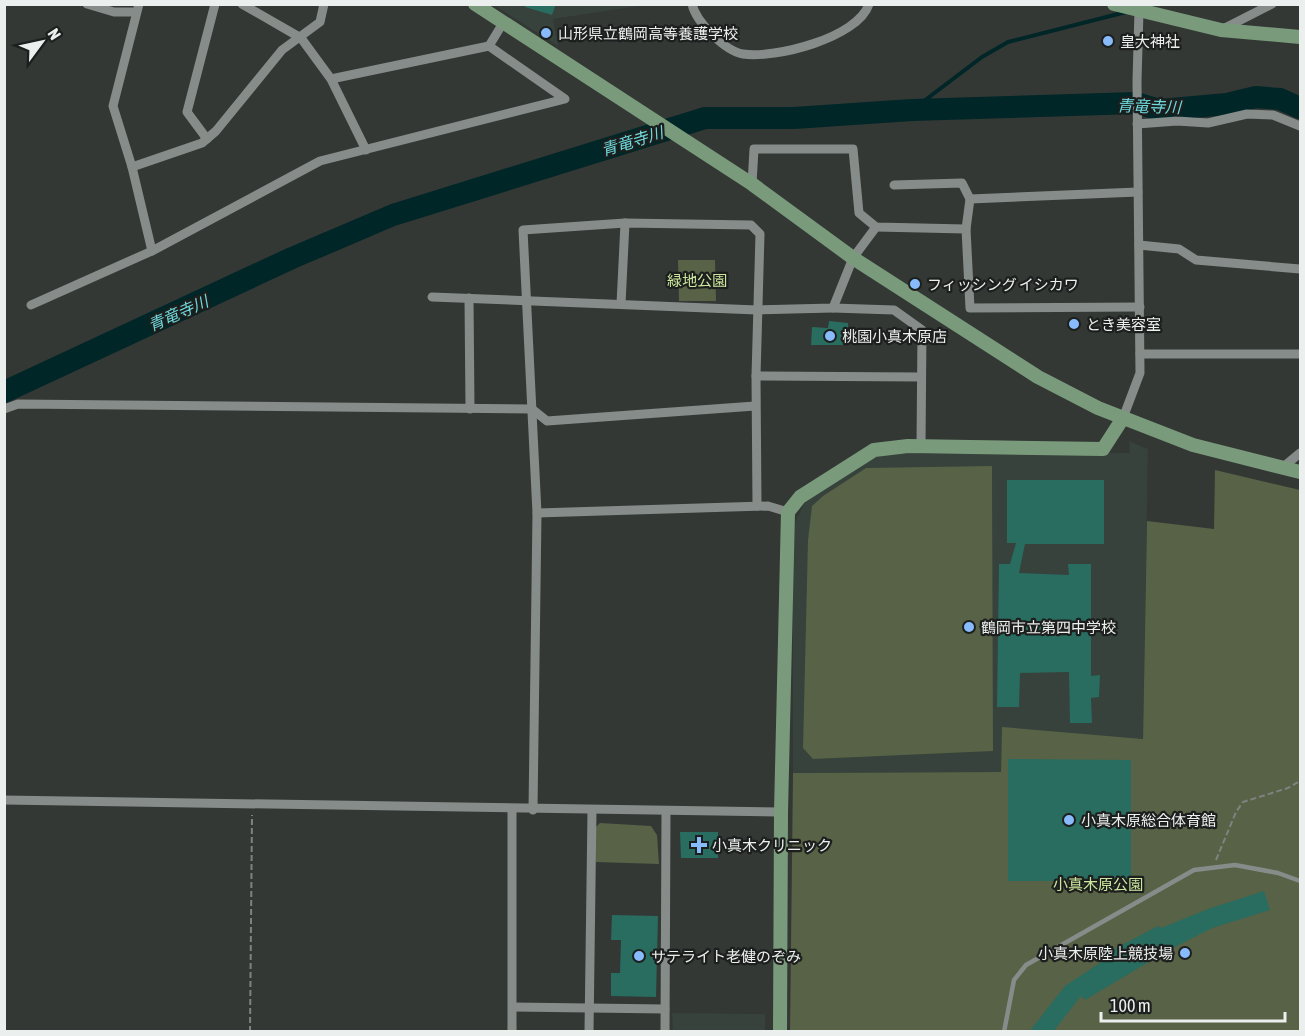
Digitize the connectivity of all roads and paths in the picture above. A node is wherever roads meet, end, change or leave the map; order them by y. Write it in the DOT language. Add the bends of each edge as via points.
graph roads {
  1 [pos="87,4"];
  2 [pos="215,4"];
  3 [pos="242,4"];
  4 [pos="324,4"];
  5 [pos="475,4"];
  6 [pos="692,4"];
  7 [pos="869,4"];
  8 [pos="1114,4"];
  9 [pos="1272,4"];
  10 [pos="137,8"];
  11 [pos="1143,8"];
  12 [pos="503,23"];
  13 [pos="1221,30"];
  14 [pos="1300,37"];
  15 [pos="301,38"];
  16 [pos="489,46"];
  17 [pos="331,79"];
  18 [pos="1137,124"];
  19 [pos="1300,126"];
  20 [pos="207,139"];
  21 [pos="366,150"];
  22 [pos="132,167"];
  23 [pos="752,184"];
  24 [pos="894,185"];
  25 [pos="1138,192"];
  26 [pos="970,199"];
  27 [pos="625,223"];
  28 [pos="876,227"];
  29 [pos="966,230"];
  30 [pos="1139,245"];
  31 [pos="152,251"];
  32 [pos="853,258"];
  33 [pos="1300,269"];
  34 [pos="432,297"];
  35 [pos="469,298"];
  36 [pos="528,300"];
  37 [pos="621,304"];
  38 [pos="31,305"];
  39 [pos="1140,307"];
  40 [pos="833,308"];
  41 [pos="757,310"];
  42 [pos="1140,354"];
  43 [pos="1300,354"];
  44 [pos="756,376"];
  45 [pos="921,377"];
  46 [pos="755,406"];
  47 [pos="4,409"];
  48 [pos="470,409"];
  49 [pos="532,409"];
  50 [pos="1123,418"];
  51 [pos="921,446"];
  52 [pos="1300,453"];
  53 [pos="1282,468"];
  54 [pos="1300,472"];
  55 [pos="757,506"];
  56 [pos="788,512"];
  57 [pos="537,513"];
  58 [pos="1300,780"];
  59 [pos="4,800"];
  60 [pos="252,803"];
  61 [pos="513,809"];
  62 [pos="533,810"];
  63 [pos="592,810"];
  64 [pos="666,811"];
  65 [pos="781,812"];
  66 [pos="1213,866"];
  67 [pos="1300,881"];
  68 [pos="513,1007"];
  69 [pos="589,1008"];
  70 [pos="665,1009"];
  71 [pos="250,1032"];
  72 [pos="512,1032"];
  73 [pos="589,1032"];
  74 [pos="665,1032"];
  75 [pos="780,1032"];
  76 [pos="1004,1032"];
  1 -- 10 [label="street" via="114,12"];
  2 -- 20 [label="street" via="188,112"];
  3 -- 15 [label="street"];
  4 -- 15 [label="street" via="320,22"];
  5 -- 12 [label="street"];
  6 -- 7 [label="street" via="694,15 717,39 740,53 759,56 814,44 844,31 866,12"];
  8 -- 11 [label="street"];
  9 -- 13 [label="street"];
  10 -- 22 [label="street" via="113,106"];
  11 -- 13 [label="street"];
  11 -- 18 [label="street"];
  12 -- 16 [label="street"];
  12 -- 23 [label="street"];
  13 -- 14 [label="street"];
  15 -- 17 [label="street"];
  15 -- 20 [label="street" via="282,50"];
  16 -- 17 [label="street"];
  16 -- 21 [label="street" via="565,99"];
  17 -- 21 [label="street"];
  18 -- 19 [label="street" via="1208,123 1247,114 1273,115"];
  18 -- 25 [label="street"];
  20 -- 22 [label="street"];
  21 -- 31 [label="street" via="320,161"];
  22 -- 31 [label="street"];
  23 -- 28 [label="street" via="754,148 853,149 859,213"];
  23 -- 32 [label="street"];
  24 -- 26 [label="street" via="962,183"];
  25 -- 26 [label="street"];
  25 -- 30 [label="street"];
  26 -- 29 [label="street"];
  27 -- 36 [label="street" via="523,230"];
  27 -- 37 [label="street"];
  27 -- 41 [label="street" via="751,225 760,234"];
  28 -- 29 [label="street"];
  28 -- 32 [label="street"];
  29 -- 39 [label="street" via="970,308"];
  30 -- 33 [label="street" via="1179,249 1196,260"];
  30 -- 39 [label="street"];
  31 -- 38 [label="street"];
  32 -- 40 [label="street"];
  32 -- 50 [label="street" via="1038,377"];
  34 -- 35 [label="street"];
  35 -- 36 [label="street"];
  35 -- 48 [label="street"];
  36 -- 37 [label="street"];
  36 -- 49 [label="street"];
  37 -- 41 [label="street"];
  39 -- 42 [label="street"];
  40 -- 41 [label="street"];
  40 -- 45 [label="street" via="894,310 922,330"];
  41 -- 44 [label="street"];
  42 -- 43 [label="street"];
  42 -- 50 [label="street" via="1140,373"];
  44 -- 45 [label="street"];
  44 -- 46 [label="street"];
  45 -- 51 [label="street"];
  46 -- 49 [label="street" via="547,421"];
  46 -- 55 [label="street"];
  47 -- 48 [label="street" via="18,404"];
  48 -- 49 [label="street"];
  49 -- 57 [label="street"];
  50 -- 51 [label="street" via="1103,449"];
  50 -- 53 [label="street" via="1193,445"];
  51 -- 56 [label="street" via="874,450 800,497"];
  52 -- 53 [label="street"];
  53 -- 54 [label="street"];
  55 -- 56 [label="street" via="778,506"];
  55 -- 57 [label="street"];
  56 -- 65 [label="street"];
  57 -- 62 [label="street"];
  58 -- 66 [label="path" via="1288,788 1243,802"];
  59 -- 60 [label="street"];
  60 -- 61 [label="street"];
  60 -- 71 [label="path"];
  61 -- 62 [label="street"];
  61 -- 68 [label="street"];
  62 -- 63 [label="street"];
  63 -- 64 [label="street"];
  63 -- 69 [label="street"];
  64 -- 65 [label="street"];
  64 -- 70 [label="street"];
  65 -- 75 [label="street"];
  66 -- 67 [label="lane" via="1256,867"];
  66 -- 76 [label="lane" via="1194,870 1026,965 1014,980"];
  68 -- 69 [label="street"];
  68 -- 72 [label="street"];
  69 -- 70 [label="street"];
  69 -- 73 [label="street"];
  70 -- 74 [label="street"];
}
